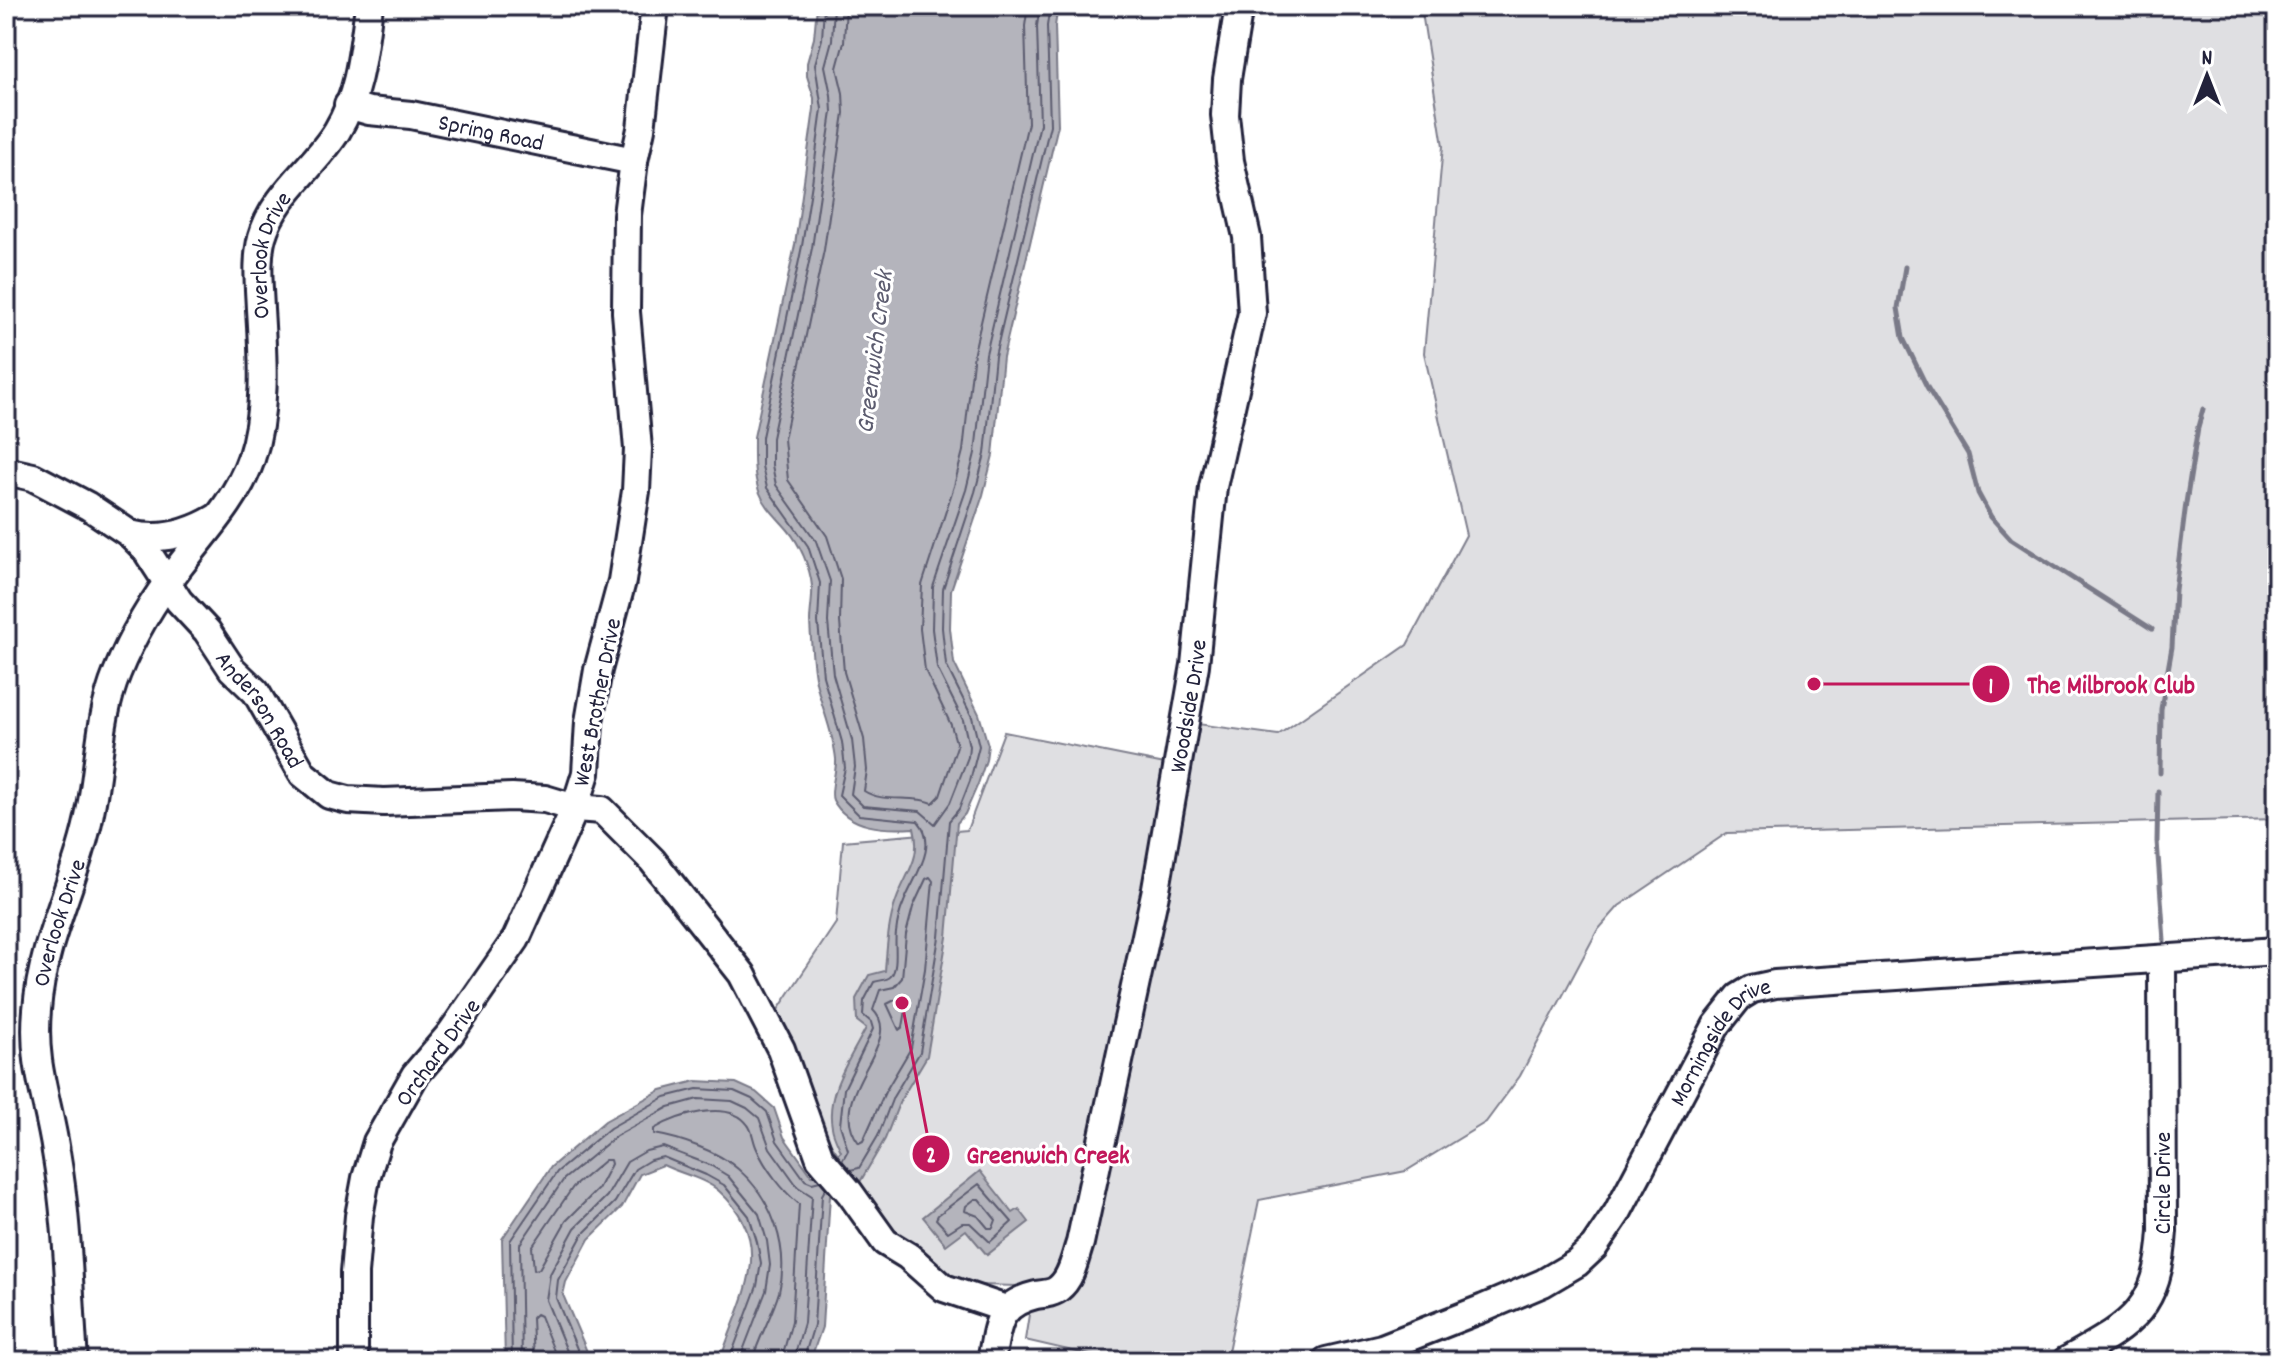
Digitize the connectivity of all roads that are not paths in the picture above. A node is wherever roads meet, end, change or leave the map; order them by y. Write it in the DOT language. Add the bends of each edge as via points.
graph roads {
  1 [pos="369,6"];
  2 [pos="655,6"];
  3 [pos="1239,6"];
  4 [pos="348,105"];
  5 [pos="634,161"];
  6 [pos="6,471"];
  7 [pos="216,518"];
  8 [pos="130,534"];
  9 [pos="168,583"];
  10 [pos="575,808"];
  11 [pos="2277,951"];
  12 [pos="2162,960"];
  13 [pos="1006,1309"];
  14 [pos="74,1361"];
  15 [pos="354,1361"];
  16 [pos="991,1361"];
  17 [pos="1326,1361"];
  18 [pos="2066,1361"];
  1 -- 4 [label="street, Overlook Drive" via="359,82"];
  2 -- 5 [label="street, West Brother Drive"];
  3 -- 13 [label="street, Woodside Drive" via="1227,79 1226,134 1247,237 1252,313 1213,487 1178,770 1133,1007 1080,1243 1058,1289 1018,1300"];
  4 -- 5 [label="street, Spring Road"];
  4 -- 7 [label="street, Overlook Drive" via="337,131 270,216 263,234 258,255 263,369 257,438 249,464"];
  5 -- 10 [label="street, West Brother Drive" via="627,215 626,312 638,449 636,491 622,581 598,670 586,773"];
  6 -- 8 [label="street, Anderson Road" via="33,477"];
  7 -- 8 [label="street" via="164,537"];
  7 -- 9 [label="street, Overlook Drive"];
  8 -- 9 [label="street, Anderson Road"];
  9 -- 10 [label="street, Anderson Road" via="232,669 256,692 303,774 329,795 384,802 512,797"];
  9 -- 14 [label="street, Overlook Drive" via="109,691 92,807 50,941 37,1006 37,1070 62,1197"];
  10 -- 13 [label="street, West Brother Drive" via="602,810 652,860 742,974 781,1049 820,1158 885,1242 944,1288"];
  10 -- 15 [label="street, Orchard Drive" via="516,939 415,1075 377,1142 359,1216"];
  11 -- 12 [label="street, Morningside Drive"];
  12 -- 17 [label="street, Morningside Drive" via="1850,978 1752,989 1733,1002 1716,1026 1623,1203 1584,1257 1511,1298 1382,1348"];
  12 -- 18 [label="street, Circle Drive" via="2163,1231 2157,1278 2132,1319"];
  13 -- 16 [label="street"];
}
